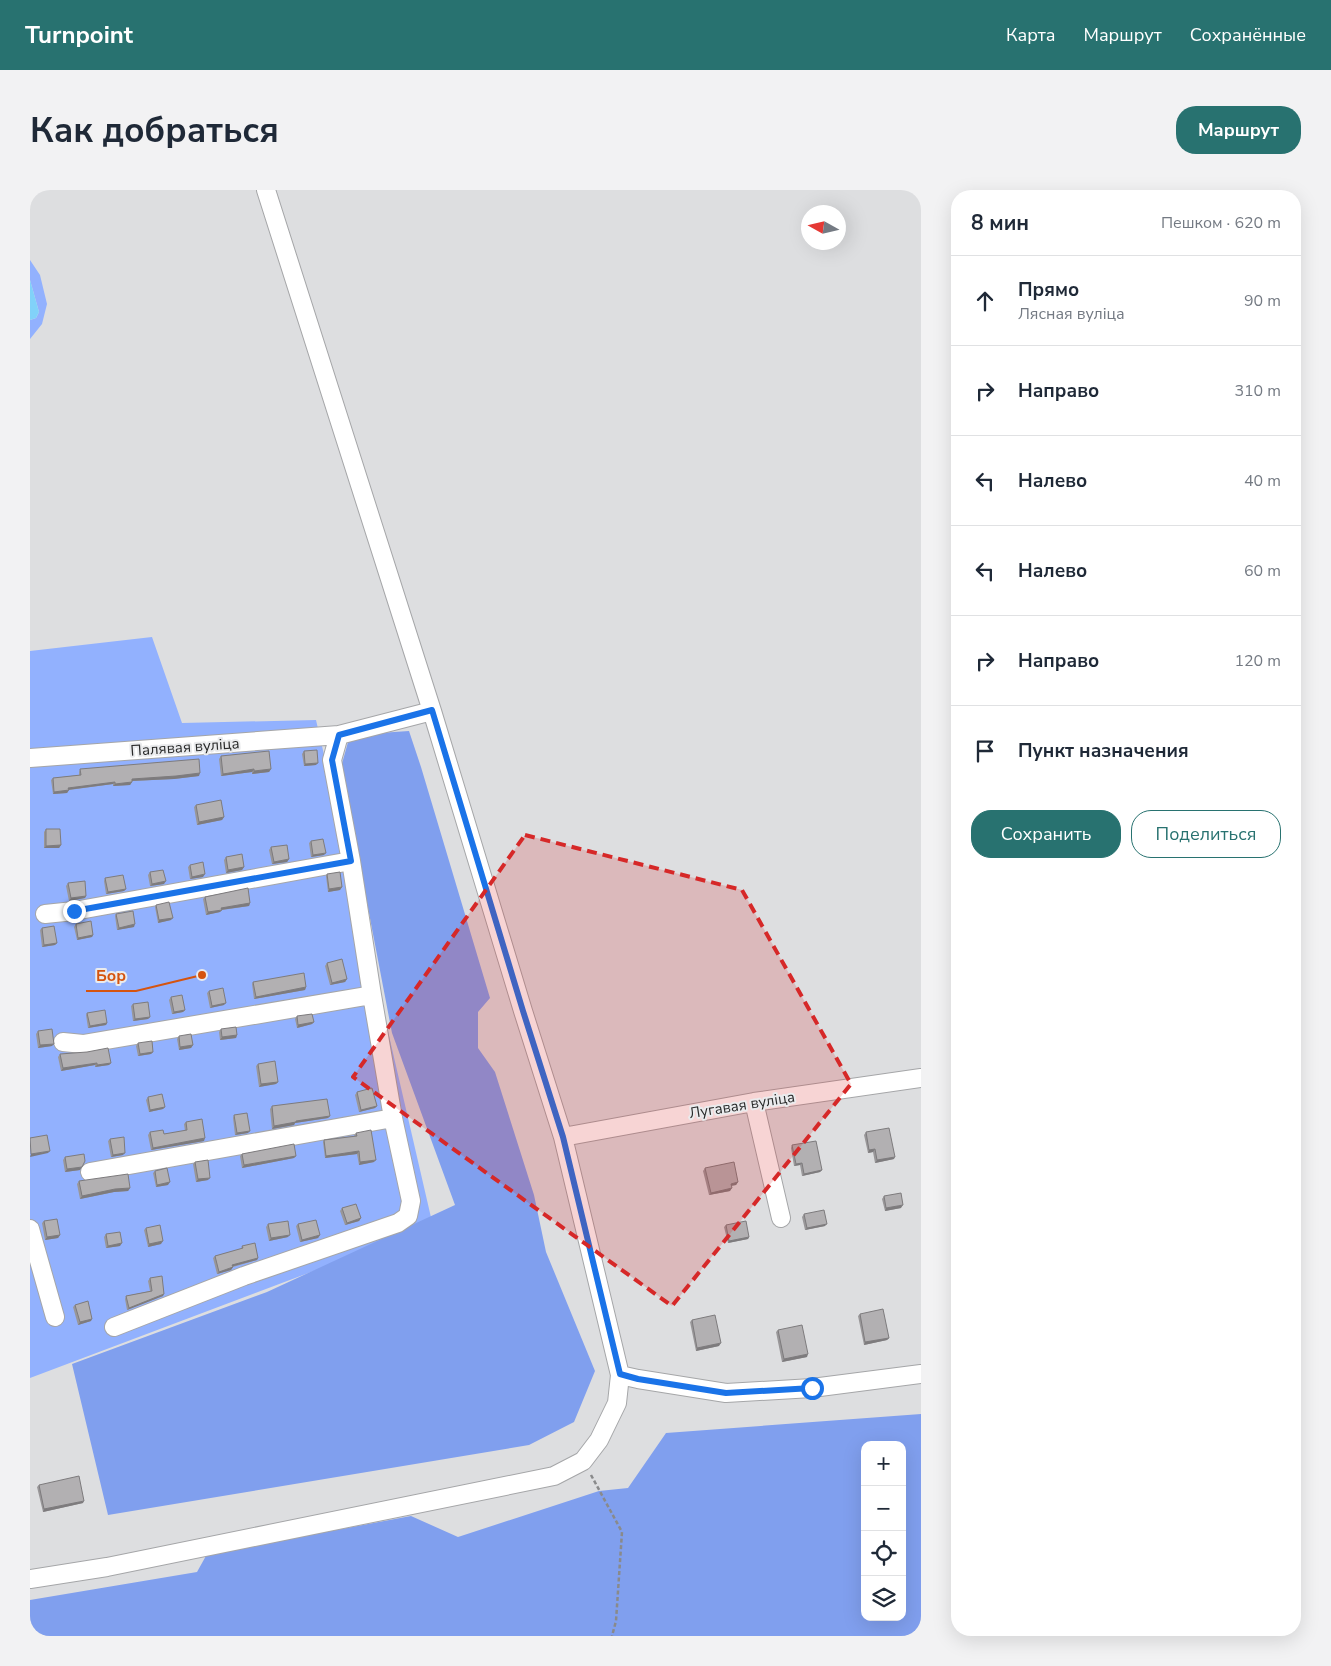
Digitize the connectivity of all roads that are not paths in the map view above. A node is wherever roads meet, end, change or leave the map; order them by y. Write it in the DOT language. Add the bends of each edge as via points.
graph roads {
  1 [pos="266,190"];
  2 [pos="432,710"];
  3 [pos="339,735"];
  4 [pos="30,758"];
  5 [pos="351,861"];
  6 [pos="46,914"];
  7 [pos="372,995"];
  8 [pos="63,1042"];
  9 [pos="920,1083"];
  10 [pos="754,1102"];
  11 [pos="393,1118"];
  12 [pos="563,1137"];
  13 [pos="90,1172"];
  14 [pos="781,1218"];
  15 [pos="30,1230"];
  16 [pos="55,1317"];
  17 [pos="114,1327"];
  18 [pos="620,1374"];
  19 [pos="921,1374"];
  20 [pos="30,1579"];
  1 -- 2 [label="street"];
  2 -- 3 [label="street, Палявая вуліца"];
  2 -- 12 [label="street"];
  3 -- 4 [label="street, Палявая вуліца"];
  3 -- 5 [label="street" via="332,760"];
  5 -- 6 [label="street"];
  5 -- 7 [label="street"];
  7 -- 8 [label="street" via="82,1044"];
  7 -- 11 [label="street"];
  9 -- 10 [label="street, Лугавая вуліца"];
  10 -- 12 [label="street, Лугавая вуліца"];
  10 -- 14 [label="street"];
  11 -- 13 [label="street"];
  11 -- 17 [label="street" via="410,1201 408,1216 398,1224 244,1276"];
  12 -- 18 [label="street"];
  15 -- 16 [label="street"];
  18 -- 19 [label="street" via="726,1393 812,1388"];
  18 -- 20 [label="street" via="616,1403 599,1440 583,1461 554,1476 107,1567"];
}
